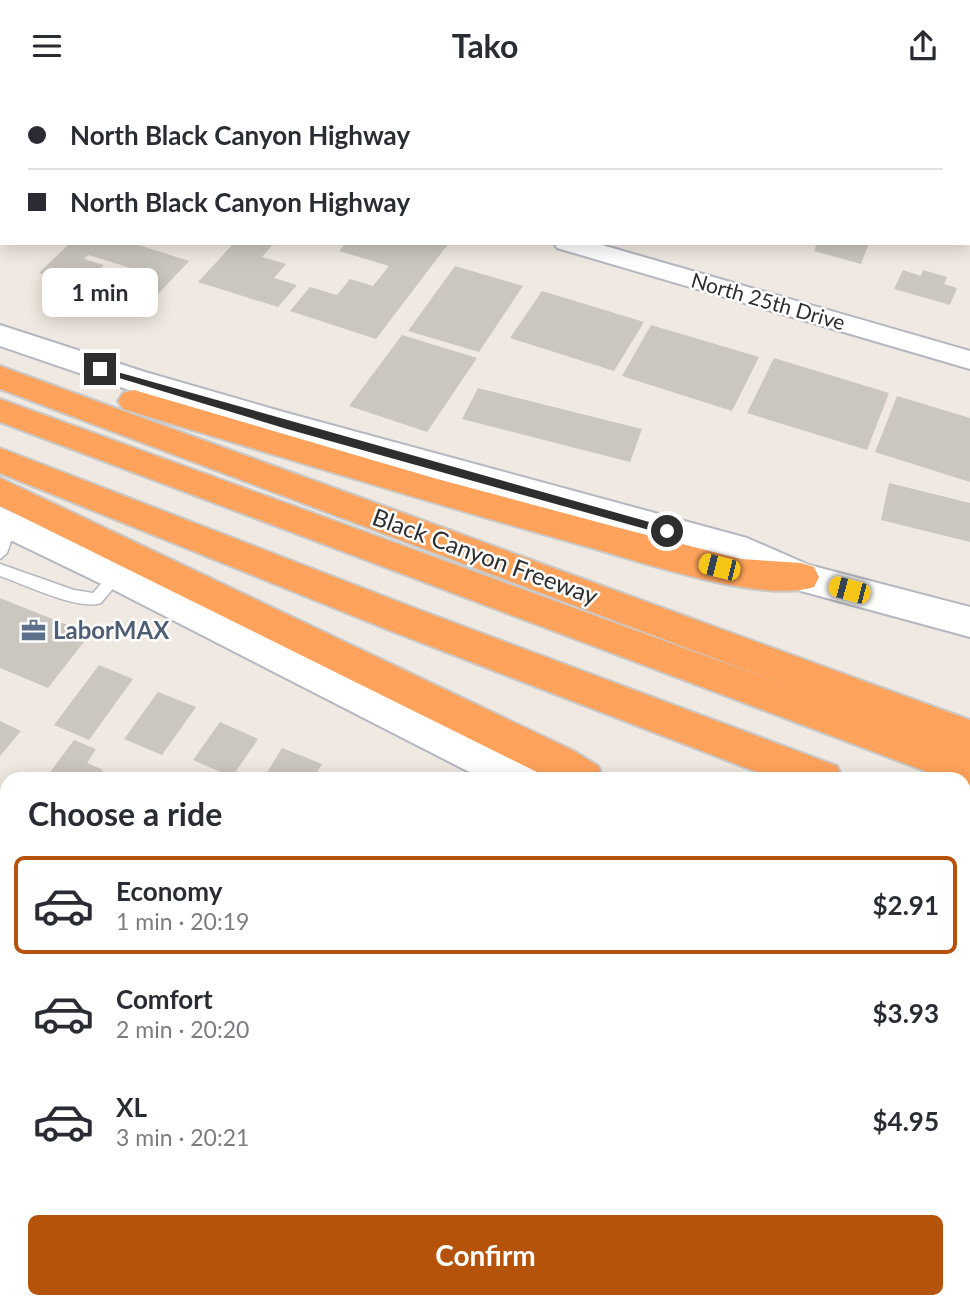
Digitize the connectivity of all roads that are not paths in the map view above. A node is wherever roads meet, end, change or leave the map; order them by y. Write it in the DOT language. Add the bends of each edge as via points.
graph roads {
  1 [pos="573,245"];
  2 [pos="0,335"];
  3 [pos="970,360"];
  4 [pos="3,389"];
  5 [pos="0,432"];
  6 [pos="0,460"];
  7 [pos="2,522"];
  8 [pos="2,573"];
  9 [pos="117,575"];
  10 [pos="801,577"];
  11 [pos="970,622"];
  12 [pos="970,737"];
  13 [pos="970,770"];
  14 [pos="508,772"];
  15 [pos="574,772"];
  16 [pos="805,772"];
  17 [pos="899,772"];
  1 -- 3 [label="street, North 25th Drive"];
  2 -- 10 [label="main road" via="287,425 747,552"];
  4 -- 10 [label="highway" via="111,394 631,545 741,573"];
  4 -- 12 [label="highway, Black Canyon Freeway"];
  4 -- 13 [label="highway"];
  5 -- 17 [label="highway"];
  6 -- 16 [label="highway"];
  7 -- 9 [label="main road"];
  7 -- 15 [label="highway" via="339,653"];
  8 -- 9 [label="lane" via="96,599"];
  9 -- 14 [label="main road"];
  10 -- 11 [label="main road"];
}
